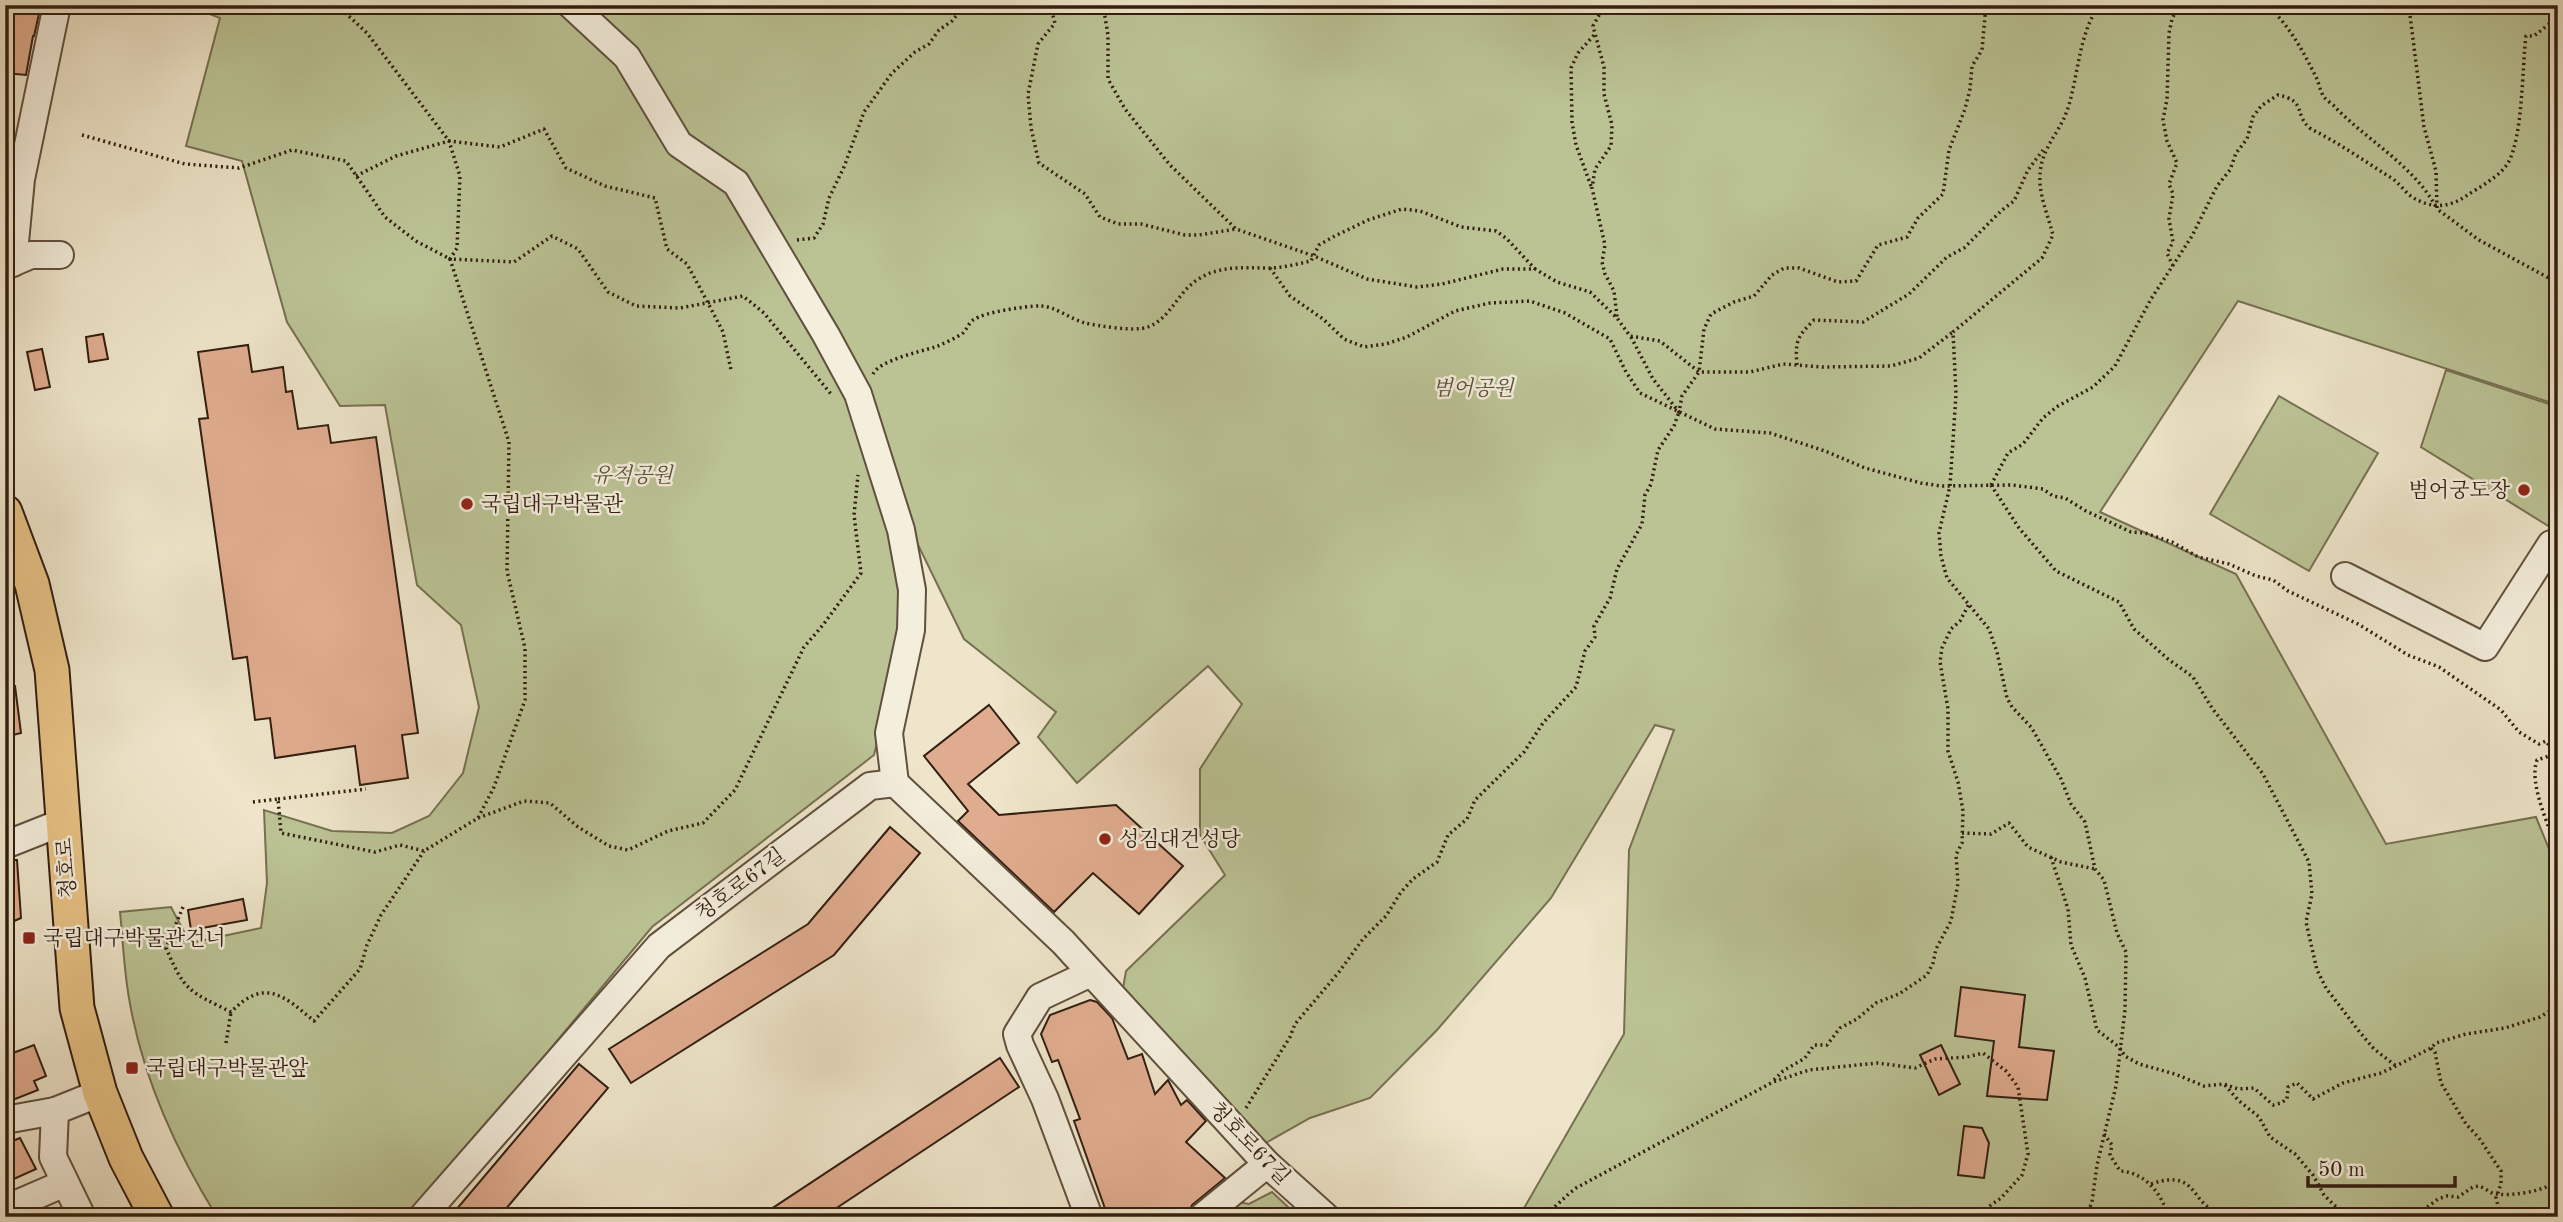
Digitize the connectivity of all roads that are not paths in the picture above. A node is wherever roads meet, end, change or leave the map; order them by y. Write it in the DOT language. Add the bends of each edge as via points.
graph roads {
  1 [pos="57,5"];
  2 [pos="571,5"];
  3 [pos="61,255"];
  4 [pos="9,264"];
  5 [pos="8,525"];
  6 [pos="2558,548"];
  7 [pos="2345,576"];
  8 [pos="895,783"];
  9 [pos="63,822"];
  10 [pos="5,845"];
  11 [pos="1091,973"];
  12 [pos="100,1093"];
  13 [pos="55,1111"];
  14 [pos="5,1120"];
  15 [pos="1267,1164"];
  16 [pos="65,1183"];
  17 [pos="5,1209"];
  18 [pos="82,1217"];
  19 [pos="156,1217"];
  20 [pos="422,1217"];
  21 [pos="1089,1217"];
  22 [pos="1202,1217"];
  23 [pos="1326,1217"];
  1 -- 4 [label="street" via="21,179"];
  2 -- 8 [label="street" via="628,57 679,144 736,183 860,400 901,530 912,590 911,630 889,733"];
  3 -- 4 [label="street" via="31,255"];
  5 -- 9 [label="main road, 청호로" via="32,584 51,670"];
  6 -- 7 [label="street" via="2551,544 2485,647"];
  8 -- 11 [label="street, 청호로67길"];
  8 -- 20 [label="street, 청호로67길" via="870,786 659,946"];
  9 -- 10 [label="street"];
  9 -- 12 [label="main road, 청호로" via="77,1007"];
  11 -- 15 [label="street, 청호로67길"];
  11 -- 21 [label="street" via="1040,997 1017,1034"];
  12 -- 13 [label="street"];
  12 -- 19 [label="main road, 청호로"];
  13 -- 14 [label="street"];
  13 -- 16 [label="street" via="52,1157"];
  15 -- 22 [label="street"];
  15 -- 23 [label="street, 청호로67길"];
  16 -- 17 [label="street"];
  16 -- 18 [label="street"];
}
